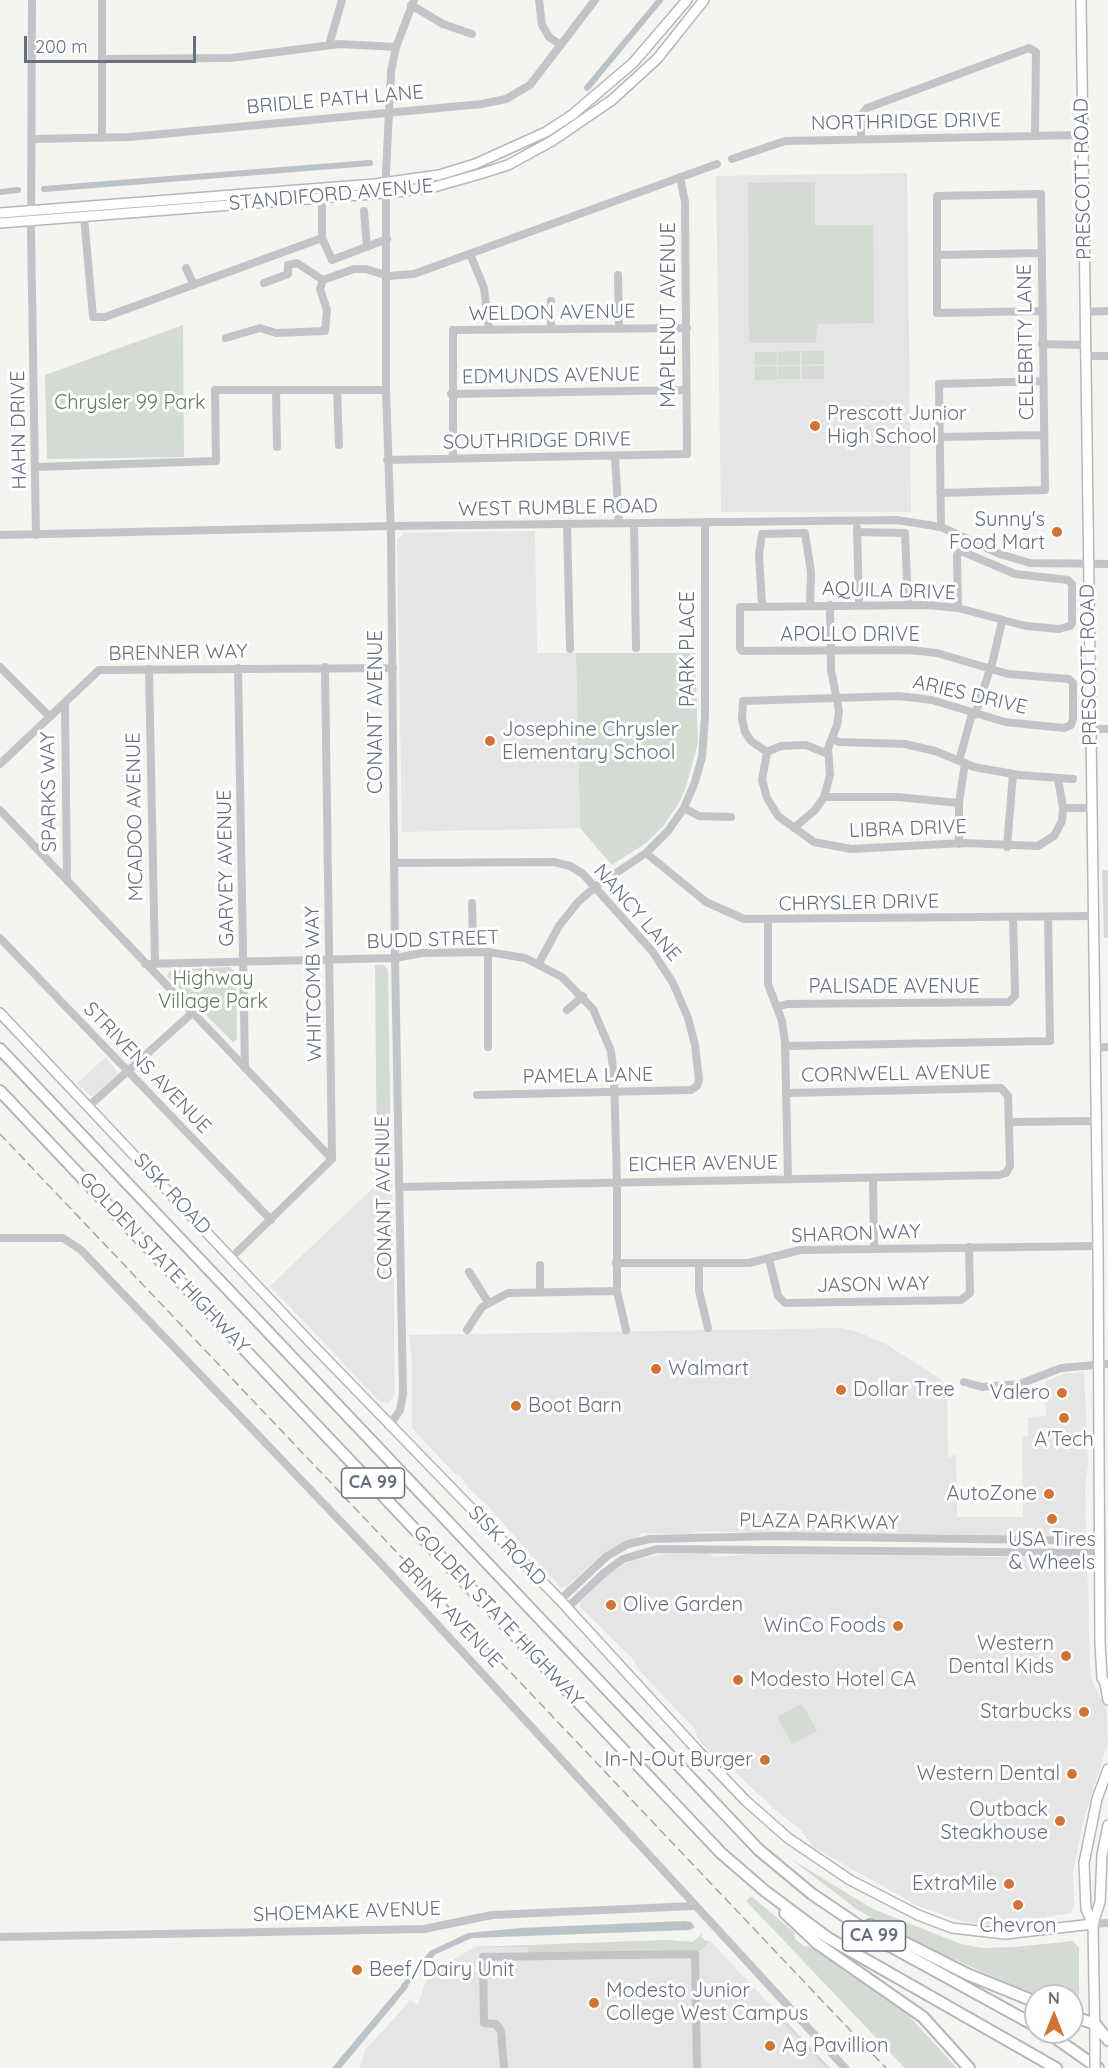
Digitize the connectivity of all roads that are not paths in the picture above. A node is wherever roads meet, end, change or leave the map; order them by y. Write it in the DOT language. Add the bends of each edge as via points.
graph roads {
  1 [pos="32,0"];
  2 [pos="102,0"];
  3 [pos="342,0"];
  4 [pos="539,0"];
  5 [pos="595,0"];
  6 [pos="687,0"];
  7 [pos="704,0"];
  8 [pos="1081,0"];
  9 [pos="413,3"];
  10 [pos="472,34"];
  11 [pos="329,45"];
  12 [pos="561,45"];
  13 [pos="396,47"];
  14 [pos="102,59"];
  15 [pos="387,111"];
  16 [pos="1083,135"];
  17 [pos="1035,136"];
  18 [pos="102,138"];
  19 [pos="33,139"];
  20 [pos="861,139"];
  21 [pos="732,159"];
  22 [pos="717,164"];
  23 [pos="680,177"];
  24 [pos="386,187"];
  25 [pos="322,197"];
  26 [pos="364,211"];
  27 [pos="0,213"];
  28 [pos="31,215"];
  29 [pos="84,217"];
  30 [pos="0,223"];
  31 [pos="322,238"];
  32 [pos="387,239"];
  33 [pos="367,247"];
  34 [pos="1042,253"];
  35 [pos="470,254"];
  36 [pos="937,255"];
  37 [pos="186,268"];
  38 [pos="618,275"];
  39 [pos="388,276"];
  40 [pos="323,280"];
  41 [pos="264,283"];
  42 [pos="194,285"];
  43 [pos="551,301"];
  44 [pos="1042,311"];
  45 [pos="1108,311"];
  46 [pos="1084,312"];
  47 [pos="619,328"];
  48 [pos="687,328"];
  49 [pos="551,329"];
  50 [pos="489,330"];
  51 [pos="226,338"];
  52 [pos="1042,344"];
  53 [pos="1084,350"];
  54 [pos="1108,356"];
  55 [pos="1042,381"];
  56 [pos="276,390"];
  57 [pos="338,390"];
  58 [pos="386,390"];
  59 [pos="687,390"];
  60 [pos="451,394"];
  61 [pos="1043,435"];
  62 [pos="940,437"];
  63 [pos="339,445"];
  64 [pos="277,447"];
  65 [pos="687,454"];
  66 [pos="615,456"];
  67 [pos="453,459"];
  68 [pos="387,460"];
  69 [pos="37,467"];
  70 [pos="940,493"];
  71 [pos="705,522"];
  72 [pos="619,523"];
  73 [pos="634,523"];
  74 [pos="567,524"];
  75 [pos="391,526"];
  76 [pos="857,527"];
  77 [pos="941,527"];
  78 [pos="0,535"];
  79 [pos="36,535"];
  80 [pos="1088,564"];
  81 [pos="1108,564"];
  82 [pos="810,604"];
  83 [pos="859,604"];
  84 [pos="908,604"];
  85 [pos="762,605"];
  86 [pos="830,605"];
  87 [pos="740,608"];
  88 [pos="958,608"];
  89 [pos="1002,621"];
  90 [pos="636,648"];
  91 [pos="570,649"];
  92 [pos="831,651"];
  93 [pos="0,667"];
  94 [pos="325,667"];
  95 [pos="238,668"];
  96 [pos="393,668"];
  97 [pos="149,669"];
  98 [pos="990,669"];
  99 [pos="1071,680"];
  100 [pos="836,697"];
  101 [pos="65,705"];
  102 [pos="974,714"];
  103 [pos="50,717"];
  104 [pos="1090,729"];
  105 [pos="1108,729"];
  106 [pos="833,739"];
  107 [pos="767,752"];
  108 [pos="828,754"];
  109 [pos="962,762"];
  110 [pos="0,764"];
  111 [pos="1013,774"];
  112 [pos="1058,779"];
  113 [pos="1073,779"];
  114 [pos="824,797"];
  115 [pos="959,803"];
  116 [pos="684,808"];
  117 [pos="1063,808"];
  118 [pos="1092,808"];
  119 [pos="0,810"];
  120 [pos="732,817"];
  121 [pos="794,828"];
  122 [pos="959,844"];
  123 [pos="1007,847"];
  124 [pos="646,853"];
  125 [pos="394,863"];
  126 [pos="67,880"];
  127 [pos="596,887"];
  128 [pos="472,903"];
  129 [pos="1048,916"];
  130 [pos="1093,916"];
  131 [pos="1013,917"];
  132 [pos="768,921"];
  133 [pos="0,938"];
  134 [pos="473,952"];
  135 [pos="488,952"];
  136 [pos="395,958"];
  137 [pos="331,960"];
  138 [pos="244,961"];
  139 [pos="155,963"];
  140 [pos="539,963"];
  141 [pos="145,964"];
  142 [pos="583,996"];
  143 [pos="777,1007"];
  144 [pos="567,1010"];
  145 [pos="0,1013"];
  146 [pos="191,1014"];
  147 [pos="786,1046"];
  148 [pos="488,1047"];
  149 [pos="1108,1047"];
  150 [pos="1095,1048"];
  151 [pos="0,1049"];
  152 [pos="245,1068"];
  153 [pos="128,1073"];
  154 [pos="698,1086"];
  155 [pos="0,1090"];
  156 [pos="615,1092"];
  157 [pos="788,1093"];
  158 [pos="477,1095"];
  159 [pos="89,1106"];
  160 [pos="1096,1121"];
  161 [pos="1009,1122"];
  162 [pos="332,1159"];
  163 [pos="873,1178"];
  164 [pos="788,1179"];
  165 [pos="617,1182"];
  166 [pos="400,1186"];
  167 [pos="271,1220"];
  168 [pos="0,1238"];
  169 [pos="1098,1246"];
  170 [pos="969,1247"];
  171 [pos="874,1248"];
  172 [pos="231,1258"];
  173 [pos="769,1259"];
  174 [pos="616,1263"];
  175 [pos="699,1263"];
  176 [pos="540,1265"];
  177 [pos="470,1272"];
  178 [pos="617,1291"];
  179 [pos="540,1292"];
  180 [pos="488,1302"];
  181 [pos="708,1328"];
  182 [pos="467,1330"];
  183 [pos="626,1330"];
  184 [pos="1103,1364"];
  185 [pos="964,1382"];
  186 [pos="390,1425"];
  187 [pos="1100,1541"];
  188 [pos="1100,1553"];
  189 [pos="560,1600"];
  190 [pos="567,1608"];
  191 [pos="1107,1686"];
  192 [pos="1108,1700"];
  193 [pos="1108,1769"];
  194 [pos="730,1821"];
  195 [pos="1108,1825"];
  196 [pos="765,1891"];
  197 [pos="694,1906"];
  198 [pos="1108,1923"];
  199 [pos="1093,1924"];
  200 [pos="0,1937"];
  201 [pos="1024,1997"];
  202 [pos="1024,2019"];
  203 [pos="1084,2020"];
  204 [pos="1095,2024"];
  205 [pos="1108,2040"];
  206 [pos="1063,2044"];
  207 [pos="504,2068"];
  208 [pos="697,2068"];
  209 [pos="844,2068"];
  210 [pos="969,2068"];
  211 [pos="1056,2068"];
  212 [pos="1096,2068"];
  1 -- 19 [label="street, HAHN DRIVE"];
  2 -- 14 [label="street"];
  3 -- 11 [label="street"];
  4 -- 12 [label="street" via="542,25 549,37"];
  5 -- 12 [label="street, BRIDLE PATH LANE"];
  6 -- 24 [label="main road, STANDIFORD AVENUE" via="617,79 546,132 475,164"];
  7 -- 24 [label="main road, STANDIFORD AVENUE" via="638,78 552,141 508,165 434,187"];
  8 -- 16 [label="main road, PRESCOTT ROAD"];
  9 -- 10 [label="street" via="442,24"];
  9 -- 13 [label="street, CONANT AVENUE"];
  11 -- 13 [label="street"];
  11 -- 14 [label="street" via="231,58"];
  12 -- 15 [label="street, BRIDLE PATH LANE" via="530,85 506,99"];
  13 -- 15 [label="street, CONANT AVENUE"];
  14 -- 18 [label="street"];
  15 -- 18 [label="street, BRIDLE PATH LANE"];
  15 -- 24 [label="street, CONANT AVENUE"];
  16 -- 17 [label="street, NORTHRIDGE DRIVE"];
  16 -- 46 [label="main road, PRESCOTT ROAD"];
  17 -- 20 [label="street, NORTHRIDGE DRIVE"];
  17 -- 20 [label="street" via="1034,48 1014,52 862,111"];
  18 -- 19 [label="street, BRIDLE PATH LANE"];
  19 -- 28 [label="street, HAHN DRIVE"];
  20 -- 21 [label="street, NORTHRIDGE DRIVE" via="785,141"];
  22 -- 23 [label="street"];
  23 -- 35 [label="street"];
  23 -- 48 [label="street, MAPLENUT AVENUE" via="685,202"];
  24 -- 25 [label="main road, STANDIFORD AVENUE"];
  24 -- 28 [label="main road, STANDIFORD AVENUE"];
  24 -- 32 [label="street, CONANT AVENUE"];
  25 -- 29 [label="main road, STANDIFORD AVENUE"];
  25 -- 31 [label="street"];
  26 -- 33 [label="street"];
  27 -- 28 [label="main road, STANDIFORD AVENUE"];
  28 -- 29 [label="main road, STANDIFORD AVENUE"];
  28 -- 30 [label="main road, STANDIFORD AVENUE"];
  28 -- 69 [label="street, HAHN DRIVE"];
  29 -- 42 [label="street" via="93,317 105,317"];
  31 -- 33 [label="street" via="332,260"];
  31 -- 42 [label="street"];
  32 -- 33 [label="street"];
  32 -- 39 [label="street, CONANT AVENUE"];
  34 -- 36 [label="street"];
  34 -- 36 [label="street, CELEBRITY LANE" via="1041,194 937,196"];
  34 -- 44 [label="street, CELEBRITY LANE"];
  35 -- 39 [label="street" via="414,274"];
  35 -- 50 [label="street" via="484,288"];
  36 -- 44 [label="street" via="937,313"];
  37 -- 42 [label="street"];
  38 -- 47 [label="street"];
  39 -- 40 [label="street" via="354,269"];
  39 -- 58 [label="street, CONANT AVENUE"];
  40 -- 41 [label="street" via="297,263 288,265 288,274"];
  40 -- 51 [label="street" via="320,290 327,310 325,331 276,333 260,328"];
  43 -- 49 [label="street"];
  44 -- 52 [label="street, CELEBRITY LANE"];
  45 -- 46 [label="street"];
  46 -- 53 [label="main road, PRESCOTT ROAD"];
  47 -- 48 [label="street, WELDON AVENUE"];
  47 -- 49 [label="street, WELDON AVENUE"];
  48 -- 59 [label="street, MAPLENUT AVENUE"];
  49 -- 50 [label="street, WELDON AVENUE"];
  50 -- 60 [label="street, WELDON AVENUE" via="453,330"];
  52 -- 53 [label="street"];
  52 -- 55 [label="street, CELEBRITY LANE"];
  53 -- 54 [label="street"];
  53 -- 80 [label="main road, PRESCOTT ROAD"];
  55 -- 61 [label="street, CELEBRITY LANE"];
  55 -- 62 [label="street" via="939,384"];
  56 -- 57 [label="street"];
  56 -- 64 [label="street"];
  56 -- 69 [label="street" via="215,390 216,461"];
  57 -- 58 [label="street"];
  57 -- 63 [label="street"];
  58 -- 68 [label="street, CONANT AVENUE"];
  59 -- 60 [label="street, EDMUNDS AVENUE"];
  59 -- 65 [label="street, MAPLENUT AVENUE"];
  60 -- 67 [label="street"];
  61 -- 62 [label="street"];
  61 -- 70 [label="street, CELEBRITY LANE" via="1045,490"];
  62 -- 70 [label="street"];
  65 -- 66 [label="street, SOUTHRIDGE DRIVE"];
  66 -- 67 [label="street, SOUTHRIDGE DRIVE"];
  66 -- 72 [label="street"];
  67 -- 68 [label="street, SOUTHRIDGE DRIVE"];
  68 -- 75 [label="street, CONANT AVENUE"];
  69 -- 79 [label="street, HAHN DRIVE"];
  70 -- 77 [label="street"];
  71 -- 73 [label="street, WEST RUMBLE ROAD"];
  71 -- 76 [label="street, WEST RUMBLE ROAD"];
  71 -- 116 [label="street, PARK PLACE" via="704,743"];
  72 -- 73 [label="street, WEST RUMBLE ROAD"];
  72 -- 74 [label="street, WEST RUMBLE ROAD"];
  73 -- 90 [label="street"];
  74 -- 75 [label="street, WEST RUMBLE ROAD"];
  74 -- 91 [label="street"];
  75 -- 79 [label="street, WEST RUMBLE ROAD"];
  75 -- 96 [label="street, CONANT AVENUE"];
  76 -- 77 [label="street, WEST RUMBLE ROAD" via="897,520"];
  76 -- 83 [label="street"];
  76 -- 84 [label="street" via="905,533"];
  77 -- 80 [label="street, WEST RUMBLE ROAD" via="1019,560"];
  78 -- 79 [label="street, WEST RUMBLE ROAD"];
  80 -- 81 [label="street, WEST RUMBLE ROAD"];
  80 -- 104 [label="main road, PRESCOTT ROAD"];
  82 -- 85 [label="street, AQUILA DRIVE"];
  82 -- 85 [label="street" via="807,534 762,534"];
  82 -- 86 [label="street, AQUILA DRIVE"];
  83 -- 84 [label="street, AQUILA DRIVE"];
  83 -- 86 [label="street, AQUILA DRIVE"];
  84 -- 88 [label="street, AQUILA DRIVE"];
  85 -- 87 [label="street, AQUILA DRIVE"];
  86 -- 92 [label="street"];
  87 -- 92 [label="street, APOLLO DRIVE" via="742,651"];
  88 -- 89 [label="street, AQUILA DRIVE"];
  88 -- 89 [label="street, AQUILA DRIVE" via="957,555 961,551 1015,574 1070,582 1070,626 1043,628"];
  89 -- 98 [label="street"];
  92 -- 98 [label="street, APOLLO DRIVE" via="937,653"];
  92 -- 100 [label="street"];
  93 -- 103 [label="street"];
  94 -- 95 [label="street, BRENNER WAY"];
  94 -- 96 [label="street, BRENNER WAY"];
  94 -- 137 [label="street, WHITCOMB WAY"];
  95 -- 97 [label="street, BRENNER WAY"];
  95 -- 138 [label="street, GARVEY AVENUE"];
  96 -- 125 [label="street, CONANT AVENUE"];
  97 -- 101 [label="street, BRENNER WAY" via="99,670"];
  97 -- 139 [label="street, MCADOO AVENUE"];
  98 -- 99 [label="street, APOLLO DRIVE"];
  98 -- 102 [label="street"];
  99 -- 102 [label="street, ARIES DRIVE" via="1073,719 1068,727 1018,725"];
  100 -- 102 [label="street, ARIES DRIVE" via="920,698"];
  100 -- 106 [label="street" via="839,711"];
  100 -- 107 [label="street, ARIES DRIVE" via="743,701 745,732"];
  101 -- 103 [label="street, BRENNER WAY"];
  101 -- 126 [label="street, SPARKS WAY"];
  102 -- 109 [label="street"];
  103 -- 110 [label="street, BRENNER WAY"];
  104 -- 105 [label="street"];
  104 -- 118 [label="main road, PRESCOTT ROAD"];
  106 -- 108 [label="street"];
  106 -- 109 [label="street" via="912,745"];
  107 -- 108 [label="street" via="789,745 806,745"];
  107 -- 121 [label="street, LIBRA DRIVE" via="762,780 767,798 778,816"];
  108 -- 114 [label="street" via="830,775"];
  109 -- 111 [label="street"];
  109 -- 115 [label="street"];
  111 -- 112 [label="street"];
  111 -- 123 [label="street"];
  112 -- 113 [label="street"];
  112 -- 117 [label="street, LIBRA DRIVE"];
  114 -- 115 [label="street" via="897,797"];
  114 -- 121 [label="street"];
  115 -- 122 [label="street"];
  116 -- 120 [label="street" via="699,816"];
  116 -- 124 [label="street, PARK PLACE"];
  117 -- 118 [label="street"];
  117 -- 123 [label="street, LIBRA DRIVE" via="1057,833 1043,844"];
  118 -- 130 [label="main road, PRESCOTT ROAD"];
  119 -- 126 [label="street"];
  121 -- 122 [label="street, LIBRA DRIVE" via="814,842 851,849"];
  122 -- 123 [label="street, LIBRA DRIVE"];
  124 -- 127 [label="street, PARK PLACE"];
  124 -- 132 [label="street, CHRYSLER DRIVE" via="716,908 744,919"];
  125 -- 127 [label="street, NANCY LANE" via="554,862 577,870"];
  125 -- 136 [label="street, CONANT AVENUE"];
  126 -- 141 [label="street"];
  127 -- 140 [label="street, PARK PLACE" via="558,926"];
  127 -- 154 [label="street, NANCY LANE" via="652,951 673,983 692,1031"];
  128 -- 134 [label="street"];
  129 -- 130 [label="street, CHRYSLER DRIVE"];
  129 -- 131 [label="street, CHRYSLER DRIVE"];
  129 -- 147 [label="street" via="1050,1041"];
  130 -- 150 [label="main road, PRESCOTT ROAD"];
  131 -- 132 [label="street, CHRYSLER DRIVE"];
  131 -- 143 [label="street, PALISADE AVENUE" via="1015,989 1012,1000 1005,1003"];
  132 -- 143 [label="street" via="768,984"];
  133 -- 153 [label="street, STRIVENS AVENUE"];
  134 -- 135 [label="street, BUDD STREET"];
  134 -- 136 [label="street, BUDD STREET"];
  135 -- 140 [label="street, BUDD STREET"];
  135 -- 148 [label="street"];
  136 -- 137 [label="street, BUDD STREET"];
  136 -- 166 [label="street, CONANT AVENUE"];
  137 -- 138 [label="street, BUDD STREET"];
  137 -- 162 [label="street, WHITCOMB WAY"];
  138 -- 139 [label="street, BUDD STREET"];
  138 -- 152 [label="street, GARVEY AVENUE"];
  139 -- 141 [label="street, BUDD STREET"];
  140 -- 142 [label="street, BUDD STREET"];
  141 -- 146 [label="street"];
  142 -- 144 [label="street"];
  142 -- 156 [label="street, BUDD STREET" via="599,1019 608,1042"];
  143 -- 147 [label="street"];
  145 -- 159 [label="main road, SISK ROAD"];
  146 -- 152 [label="street"];
  146 -- 153 [label="street"];
  147 -- 157 [label="street"];
  149 -- 150 [label="street"];
  150 -- 160 [label="main road, PRESCOTT ROAD"];
  151 -- 194 [label="highway, GOLDEN STATE HIGHWAY / CA 99"];
  152 -- 162 [label="street"];
  153 -- 159 [label="street"];
  153 -- 167 [label="street, STRIVENS AVENUE"];
  154 -- 156 [label="street, PAMELA LANE" via="686,1091"];
  155 -- 196 [label="highway, GOLDEN STATE HIGHWAY / CA 99" via="721,1853"];
  156 -- 158 [label="street, PAMELA LANE"];
  156 -- 165 [label="street, BUDD STREET"];
  157 -- 161 [label="street, CORNWELL AVENUE" via="996,1087 1008,1096"];
  157 -- 164 [label="street"];
  159 -- 172 [label="main road, SISK ROAD"];
  160 -- 161 [label="street"];
  160 -- 169 [label="main road, PRESCOTT ROAD"];
  161 -- 163 [label="street, EICHER AVENUE" via="1011,1160 1006,1173"];
  162 -- 167 [label="street"];
  163 -- 164 [label="street, EICHER AVENUE"];
  163 -- 171 [label="street"];
  164 -- 165 [label="street, EICHER AVENUE"];
  165 -- 166 [label="street, EICHER AVENUE"];
  165 -- 174 [label="street, BUDD STREET"];
  166 -- 186 [label="street, CONANT AVENUE" via="403,1394 400,1410"];
  167 -- 172 [label="street"];
  168 -- 197 [label="street, BRINK AVENUE" via="63,1238 81,1250 546,1740"];
  169 -- 170 [label="street, SHARON WAY"];
  169 -- 184 [label="main road, PRESCOTT ROAD"];
  170 -- 171 [label="street, SHARON WAY"];
  170 -- 173 [label="street, JASON WAY" via="970,1287 967,1297 961,1300 785,1303 780,1300"];
  171 -- 173 [label="street, SHARON WAY" via="800,1250"];
  172 -- 186 [label="main road, SISK ROAD"];
  173 -- 175 [label="street, SHARON WAY"];
  174 -- 175 [label="street, SHARON WAY"];
  174 -- 178 [label="street, BUDD STREET"];
  175 -- 181 [label="street" via="699,1291"];
  176 -- 179 [label="street"];
  177 -- 180 [label="street"];
  178 -- 179 [label="street"];
  178 -- 183 [label="street, BUDD STREET"];
  179 -- 180 [label="street" via="508,1293"];
  180 -- 182 [label="street"];
  184 -- 185 [label="street" via="1061,1368 1020,1384 982,1387"];
  184 -- 187 [label="main road, PRESCOTT ROAD"];
  186 -- 189 [label="main road, SISK ROAD"];
  187 -- 188 [label="main road, PRESCOTT ROAD"];
  187 -- 189 [label="street, PLAZA PARKWAY" via="775,1536 650,1539 628,1544 607,1556"];
  188 -- 190 [label="street, PLAZA PARKWAY" via="657,1549 623,1559"];
  188 -- 191 [label="main road, PRESCOTT ROAD" via="1101,1671"];
  189 -- 190 [label="main road, SISK ROAD"];
  190 -- 199 [label="main road, SISK ROAD" via="746,1801 806,1851 850,1880 933,1922 969,1931 1020,1934"];
  191 -- 192 [label="main road, PRESCOTT ROAD"];
  193 -- 199 [label="main road" via="1097,1799 1084,1863 1086,1909"];
  194 -- 201 [label="highway" via="854,1916 908,1947"];
  194 -- 202 [label="highway, GOLDEN STATE HIGHWAY / CA 99" via="787,1874 837,1912 883,1942"];
  195 -- 199 [label="main road" via="1101,1863 1100,1902"];
  196 -- 210 [label="highway" via="809,1936 923,2017"];
  196 -- 211 [label="highway, GOLDEN STATE HIGHWAY / CA 99" via="869,1963"];
  197 -- 200 [label="street, SHOEMAKE AVENUE" via="492,1915 424,1929"];
  197 -- 209 [label="street, BRINK AVENUE"];
  198 -- 199 [label="street"];
  199 -- 204 [label="main road"];
  203 -- 204 [label="highway"];
  204 -- 205 [label="highway"];
  204 -- 212 [label="main road, bridge"];
  206 -- 212 [label="highway"];
  207 -- 208 [label="street" via="501,2031 494,2023 484,2023 483,1957 695,1954"];
}
